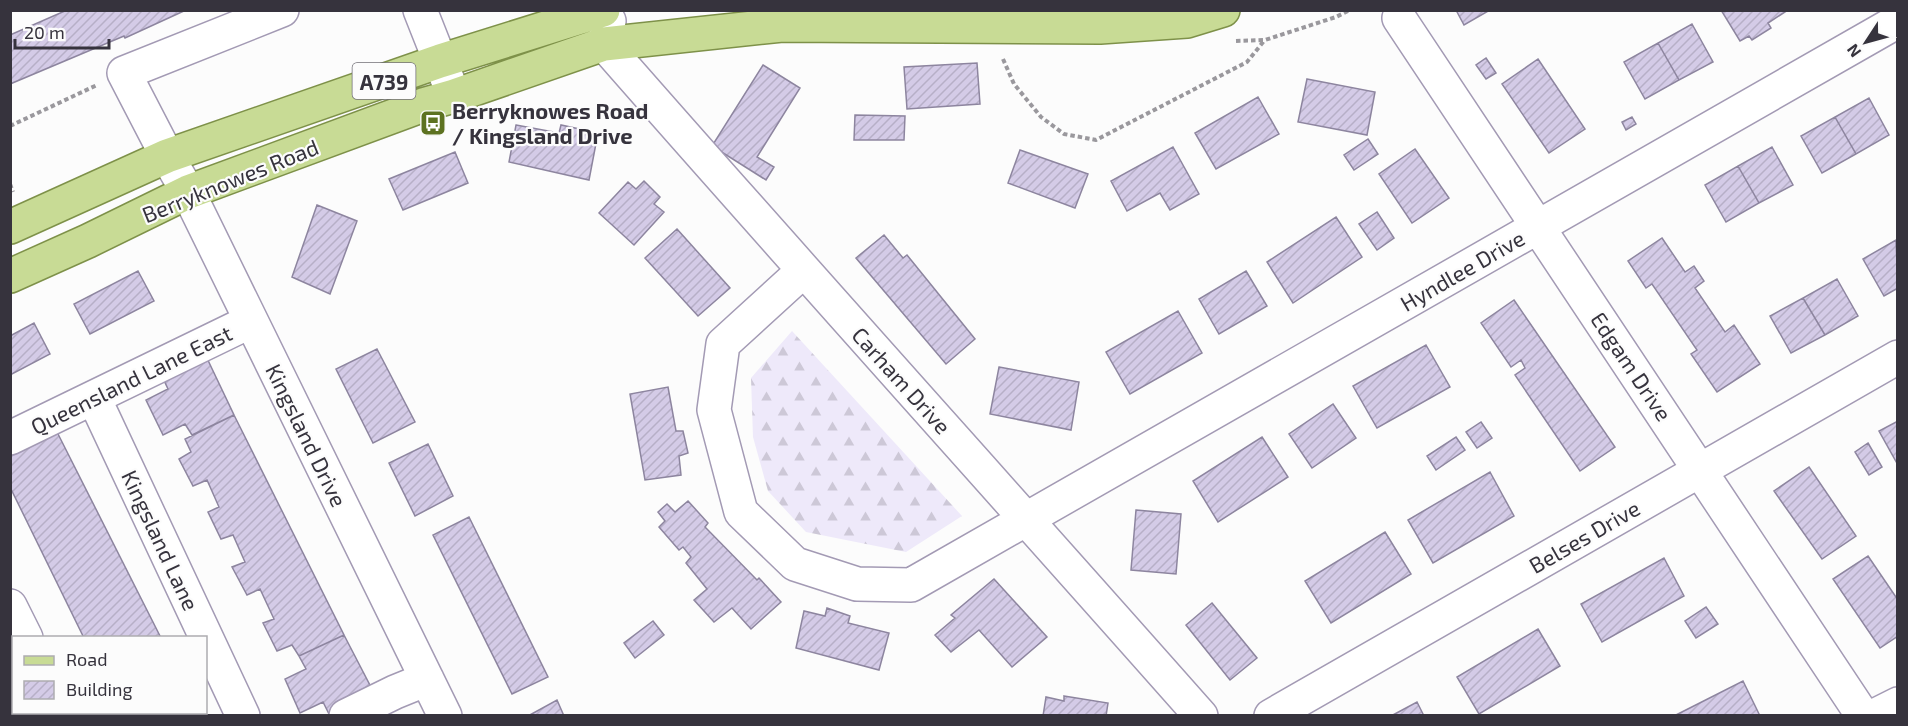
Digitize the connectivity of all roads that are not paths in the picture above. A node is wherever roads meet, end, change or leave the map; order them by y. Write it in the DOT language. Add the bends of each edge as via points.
graph roads {
  1 [pos="282,10"];
  2 [pos="420,10"];
  3 [pos="603,10"];
  4 [pos="611,10"];
  5 [pos="1223,10"];
  6 [pos="1399,18"];
  7 [pos="1898,21"];
  8 [pos="604,44"];
  9 [pos="440,61"];
  10 [pos="454,96"];
  11 [pos="167,156"];
  12 [pos="188,192"];
  13 [pos="10,227"];
  14 [pos="1539,227"];
  15 [pos="803,271"];
  16 [pos="10,276"];
  17 [pos="251,321"];
  18 [pos="1898,357"];
  19 [pos="94,398"];
  20 [pos="10,438"];
  21 [pos="1700,470"];
  22 [pos="1027,519"];
  23 [pos="10,606"];
  24 [pos="25,636"];
  25 [pos="206,636"];
  26 [pos="207,639"];
  27 [pos="427,679"];
  28 [pos="1898,704"];
  29 [pos="243,716"];
  30 [pos="346,716"];
  31 [pos="445,716"];
  32 [pos="1201,716"];
  33 [pos="1271,716"];
  34 [pos="1863,716"];
  35 [pos="1874,716"];
  1 -- 11 [label="street, Berryknowes Road" via="124,72"];
  2 -- 9 [label="street"];
  3 -- 9 [label="main road, Berryknowes Road / A739"];
  4 -- 8 [label="street"];
  5 -- 8 [label="main road, Berryknowes Road / A739" via="1187,21 1100,27 782,25"];
  6 -- 14 [label="street, Edgam Drive"];
  7 -- 14 [label="street, Hyndlee Drive"];
  8 -- 10 [label="main road, Berryknowes Road / A739"];
  8 -- 15 [label="street, Carham Drive"];
  9 -- 10 [label="street"];
  9 -- 11 [label="main road, Berryknowes Road / A739"];
  10 -- 12 [label="main road, Berryknowes Road / A739"];
  11 -- 12 [label="street, Kingsland Drive"];
  11 -- 13 [label="main road, Berryknowes Road / A739"];
  12 -- 16 [label="main road, Berryknowes Road / A739"];
  12 -- 17 [label="street, Kingsland Drive"];
  14 -- 21 [label="street, Edgam Drive"];
  14 -- 22 [label="street, Hyndlee Drive"];
  15 -- 22 [label="street, Carham Drive"];
  15 -- 22 [label="street, Hyndlee Drive" via="723,344 714,410 741,512 795,564 857,584 911,585"];
  17 -- 19 [label="street, Queensland Lane East"];
  17 -- 27 [label="street, Kingsland Drive"];
  18 -- 21 [label="street, Belses Drive"];
  19 -- 20 [label="street, Queensland Lane East"];
  19 -- 25 [label="street, Kingsland Lane"];
  21 -- 33 [label="street, Belses Drive"];
  21 -- 34 [label="street, Edgam Drive"];
  22 -- 32 [label="street, Carham Drive"];
  23 -- 24 [label="street"];
  26 -- 29 [label="street, Kingsland Lane"];
  27 -- 30 [label="street"];
  27 -- 31 [label="street, Kingsland Drive"];
  28 -- 35 [label="street"];
}
